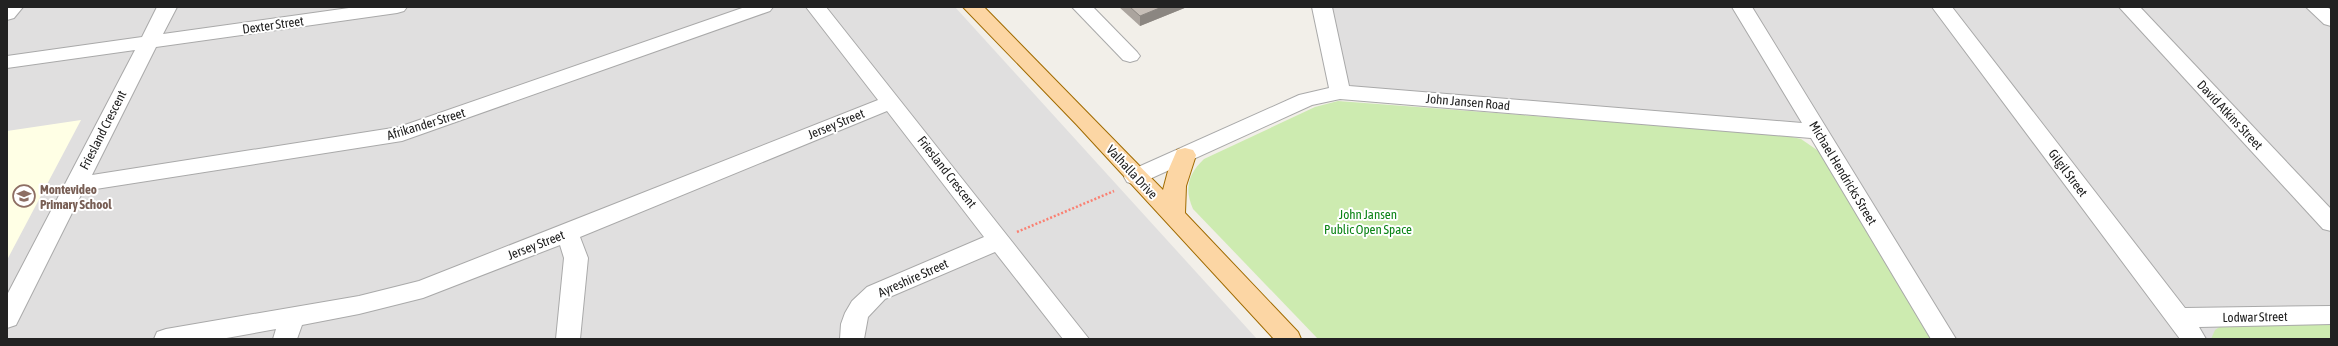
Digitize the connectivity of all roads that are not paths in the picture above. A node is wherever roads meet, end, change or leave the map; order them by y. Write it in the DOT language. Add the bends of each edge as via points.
graph roads {
  1 [pos="13,7"];
  2 [pos="167,7"];
  3 [pos="397,7"];
  4 [pos="763,7"];
  5 [pos="816,7"];
  6 [pos="973,7"];
  7 [pos="1082,7"];
  8 [pos="1322,7"];
  9 [pos="1742,7"];
  10 [pos="1942,7"];
  11 [pos="2129,7"];
  12 [pos="2316,7"];
  13 [pos="7,14"];
  14 [pos="2331,20"];
  15 [pos="148,42"];
  16 [pos="1130,56"];
  17 [pos="7,62"];
  18 [pos="1340,92"];
  19 [pos="892,102"];
  20 [pos="1817,131"];
  21 [pos="1185,156"];
  22 [pos="1135,177"];
  23 [pos="75,185"];
  24 [pos="1174,218"];
  25 [pos="2331,223"];
  26 [pos="567,233"];
  27 [pos="1000,240"];
  28 [pos="2331,315"];
  29 [pos="7,318"];
  30 [pos="2179,318"];
  31 [pos="288,328"];
  32 [pos="166,339"];
  33 [pos="568,339"];
  34 [pos="852,339"];
  35 [pos="1077,339"];
  36 [pos="1289,339"];
  37 [pos="1944,339"];
  38 [pos="2194,339"];
  1 -- 13 [label="street"];
  2 -- 15 [label="street, Friesland Crescent"];
  3 -- 15 [label="street, Dexter Street"];
  4 -- 23 [label="street, Afrikander Street" via="402,134"];
  5 -- 19 [label="street, Friesland Crescent"];
  6 -- 22 [label="main road, Valhalla Drive" via="1084,120"];
  7 -- 16 [label="street"];
  8 -- 18 [label="street"];
  9 -- 20 [label="street, Michael Hendricks Street"];
  10 -- 30 [label="street, Gilgil Street"];
  11 -- 25 [label="street, David Atkins Street"];
  12 -- 14 [label="street"];
  15 -- 17 [label="street, Dexter Street"];
  15 -- 23 [label="street, Friesland Crescent"];
  18 -- 20 [label="street, John Jansen Road"];
  18 -- 21 [label="street, John Jansen Road" via="1306,100"];
  19 -- 26 [label="street, Jersey Street"];
  19 -- 27 [label="street, Friesland Crescent"];
  20 -- 37 [label="street, Michael Hendricks Street"];
  21 -- 22 [label="street, John Jansen Road"];
  21 -- 24 [label="main road" via="1172,191"];
  22 -- 24 [label="main road, Valhalla Drive"];
  23 -- 29 [label="street, Friesland Crescent"];
  24 -- 36 [label="main road, Valhalla Drive"];
  26 -- 31 [label="street, Jersey Street" via="423,289 359,305"];
  26 -- 33 [label="street" via="576,258"];
  27 -- 34 [label="street, Ayreshire Street" via="876,293 861,306 852,322"];
  27 -- 35 [label="street, Friesland Crescent"];
  28 -- 30 [label="street, Lodwar Street"];
  30 -- 38 [label="street, Gilgil Street"];
  31 -- 32 [label="street, Jersey Street"];
}
